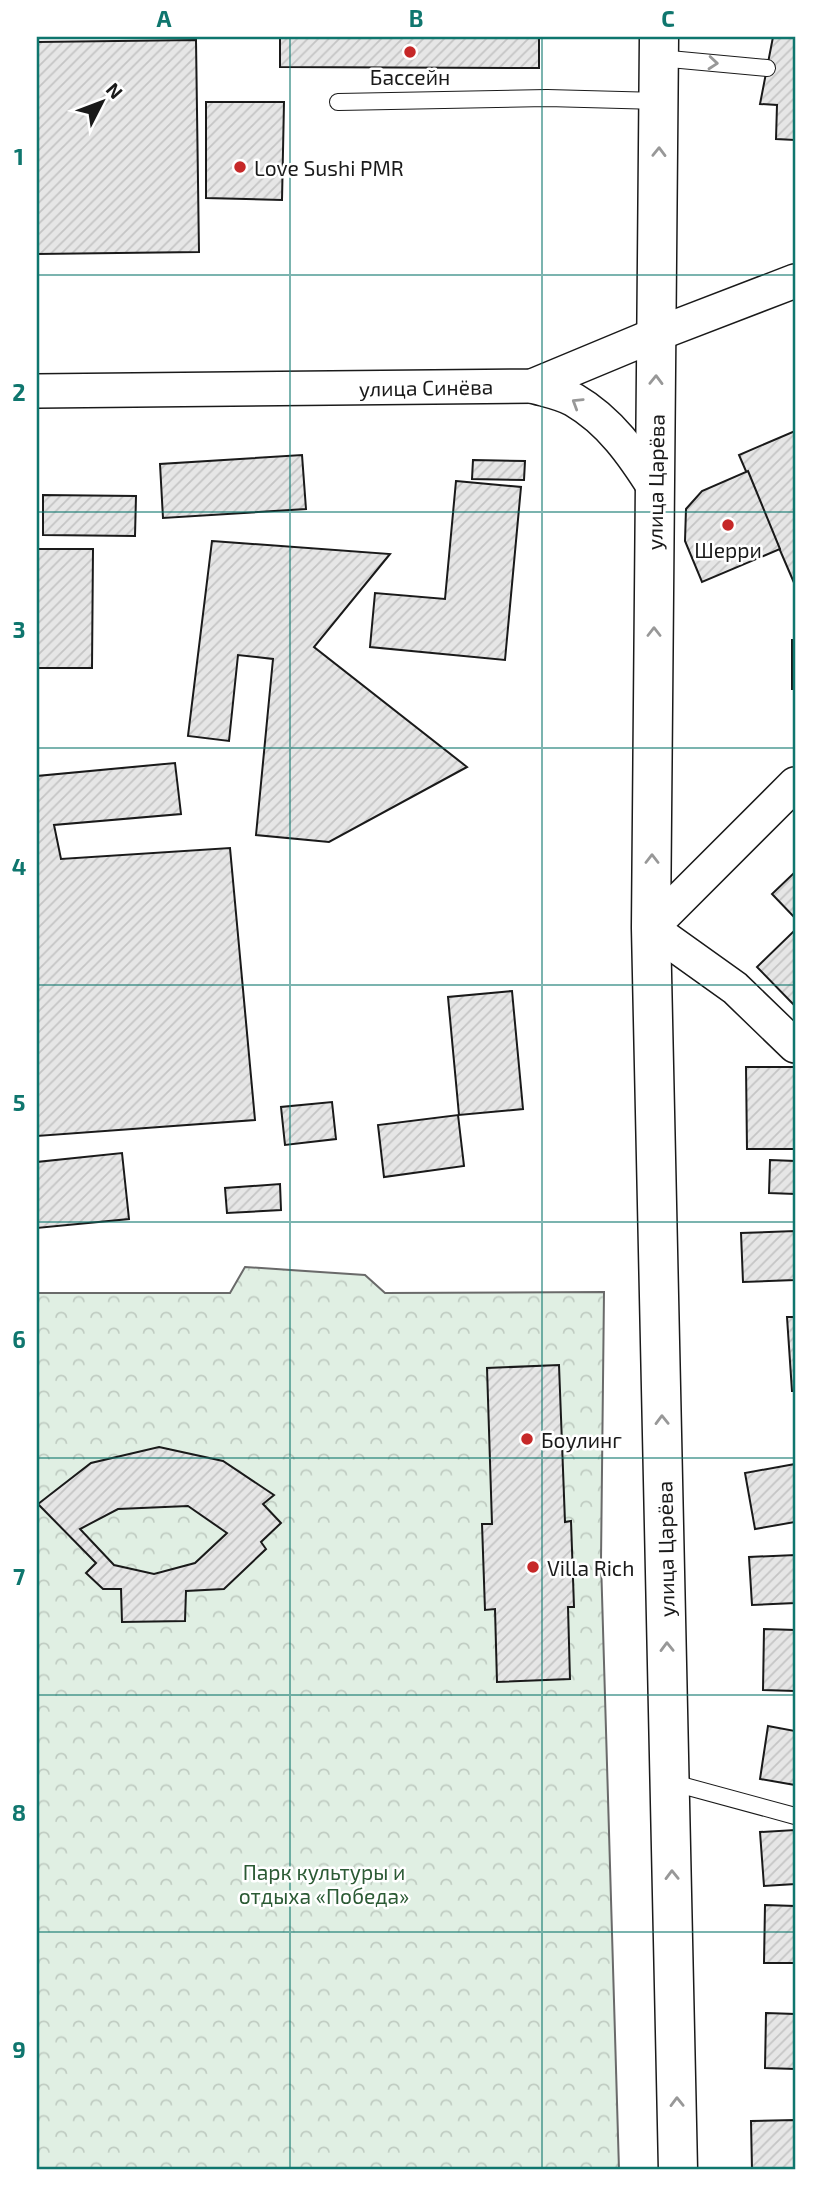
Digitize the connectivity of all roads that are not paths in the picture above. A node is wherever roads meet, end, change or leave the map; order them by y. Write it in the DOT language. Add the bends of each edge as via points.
graph roads {
  1 [pos="659,47"];
  2 [pos="767,68"];
  3 [pos="659,101"];
  4 [pos="338,103"];
  5 [pos="795,281"];
  6 [pos="657,334"];
  7 [pos="532,386"];
  8 [pos="37,391"];
  9 [pos="655,489"];
  10 [pos="795,784"];
  11 [pos="652,928"];
  12 [pos="795,1046"];
  13 [pos="670,1782"];
  14 [pos="795,1816"];
  15 [pos="678,2170"];
  1 -- 2 [label="lane, one-way"];
  1 -- 3 [label="main road, улица Царёва"];
  3 -- 4 [label="lane" via="547,98"];
  6 -- 3 [label="main road, улица Царёва, one-way"];
  5 -- 6 [label="street, улица Синёва"];
  6 -- 7 [label="street, улица Синёва"];
  9 -- 6 [label="main road, улица Царёва, one-way"];
  7 -- 8 [label="street, улица Синёва"];
  9 -- 7 [label="street, one-way" via="604,422 572,398"];
  11 -- 9 [label="main road, улица Царёва, one-way"];
  10 -- 11 [label="street"];
  11 -- 12 [label="street" via="735,988"];
  13 -- 11 [label="main road, улица Царёва, one-way"];
  13 -- 14 [label="lane"];
  15 -- 13 [label="main road, улица Царёва, one-way"];
}
